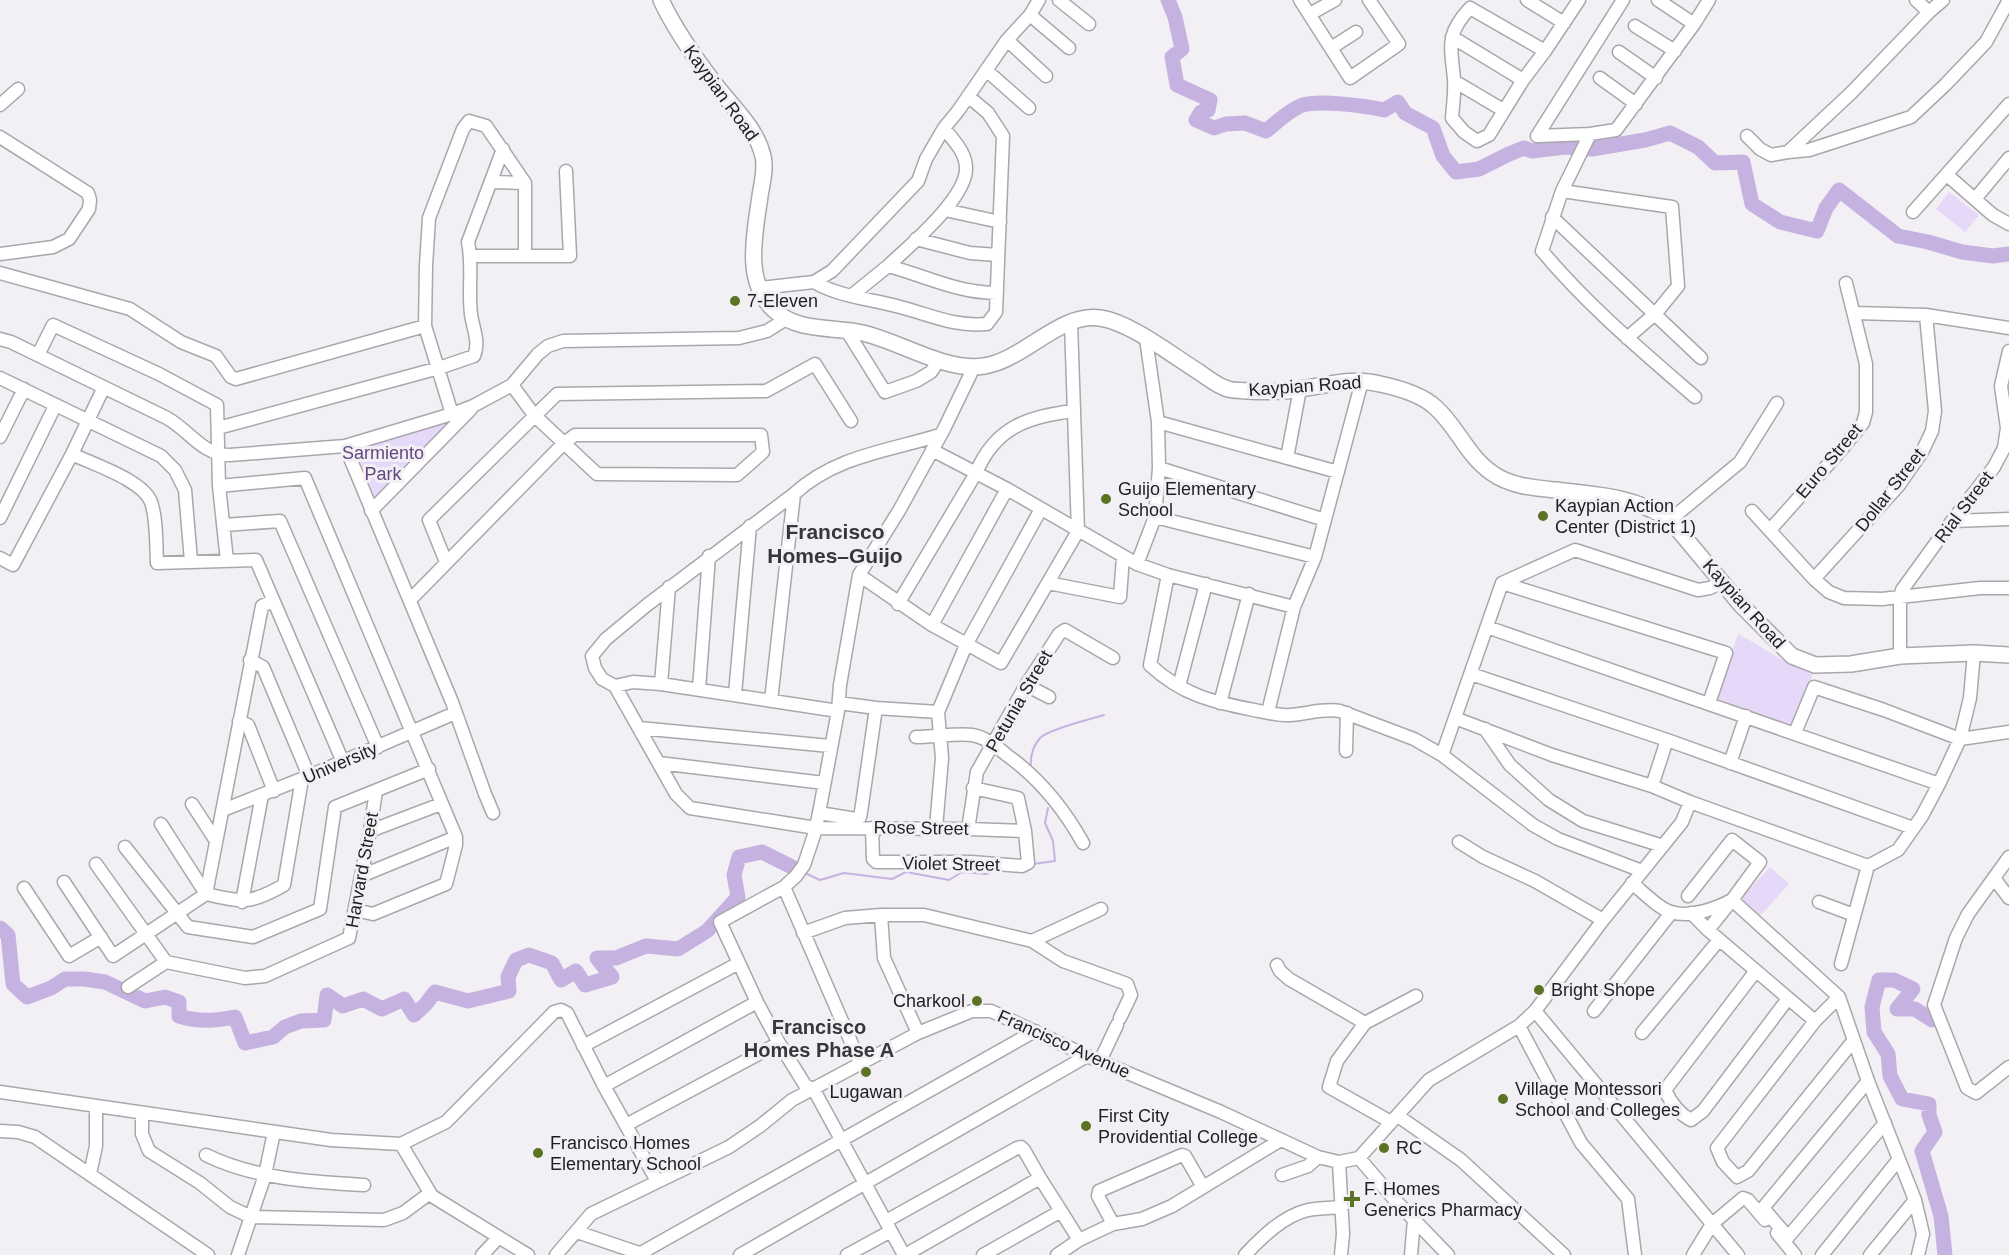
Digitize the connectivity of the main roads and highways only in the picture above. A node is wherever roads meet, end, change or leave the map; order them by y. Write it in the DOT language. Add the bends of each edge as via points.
graph roads {
  1 [pos="661,0"];
  2 [pos="2009,655"];
  1 -- 2 [label="main road, Kaypian Road" via="675,28 759,143 764,159 754,274 767,302 798,325 861,333 946,363 974,367 1009,358 1071,322 1102,318 1118,323 1229,389 1300,389 1341,381 1380,384 1416,395 1435,406 1472,455 1492,474 1524,487 1626,500 1648,506 1670,520 1791,657 1815,665 1974,653"];
}
